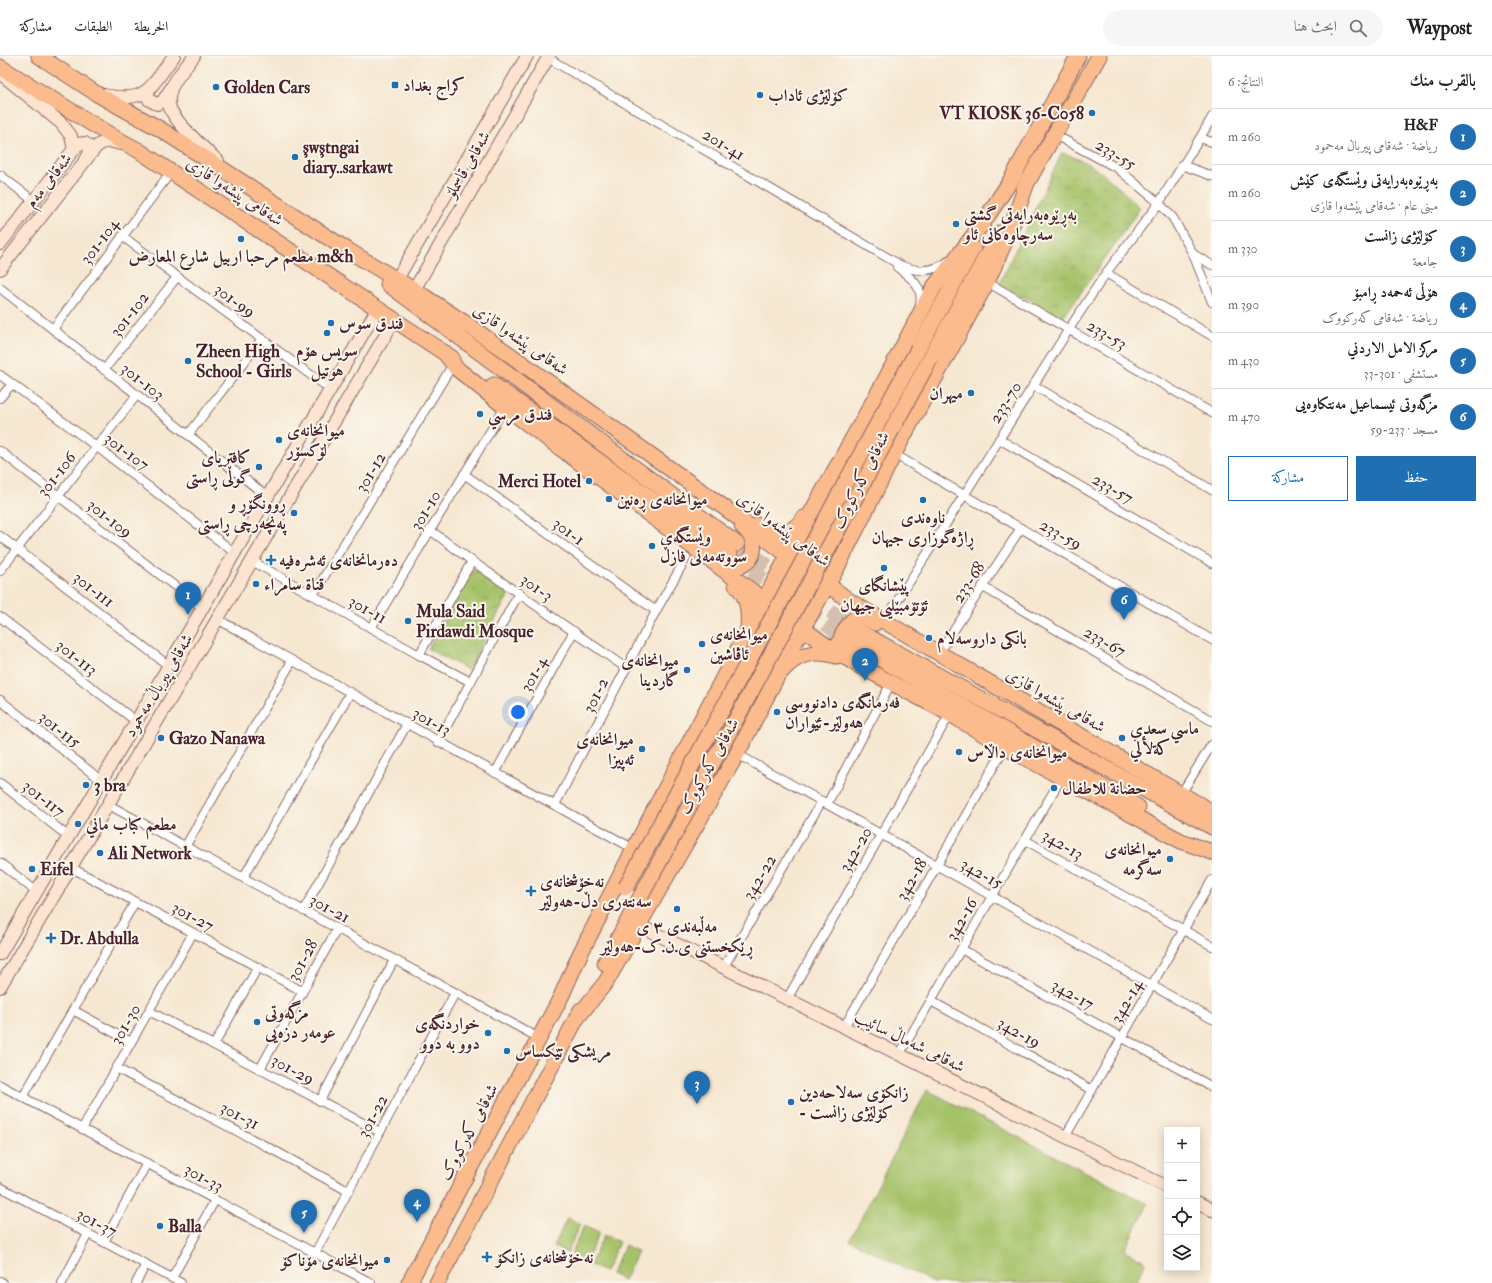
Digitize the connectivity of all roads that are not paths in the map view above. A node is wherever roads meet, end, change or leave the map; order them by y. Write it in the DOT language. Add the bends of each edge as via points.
graph roads {
  1 [pos="39,56"];
  2 [pos="174,56"];
  3 [pos="194,56"];
  4 [pos="527,56"];
  5 [pos="1078,56"];
  6 [pos="1099,56"];
  7 [pos="549,57"];
  8 [pos="0,66"];
  9 [pos="0,73"];
  10 [pos="171,88"];
  11 [pos="149,90"];
  12 [pos="97,94"];
  13 [pos="1212,117"];
  14 [pos="1055,135"];
  15 [pos="1200,138"];
  16 [pos="1212,142"];
  17 [pos="74,150"];
  18 [pos="138,150"];
  19 [pos="86,159"];
  20 [pos="1182,165"];
  21 [pos="171,172"];
  22 [pos="1015,174"];
  23 [pos="0,175"];
  24 [pos="1212,176"];
  25 [pos="1028,180"];
  26 [pos="243,182"];
  27 [pos="34,201"];
  28 [pos="1159,203"];
  29 [pos="440,205"];
  30 [pos="457,215"];
  31 [pos="122,236"];
  32 [pos="0,244"];
  33 [pos="967,245"];
  34 [pos="350,252"];
  35 [pos="1193,254"];
  36 [pos="884,256"];
  37 [pos="1212,265"];
  38 [pos="0,269"];
  39 [pos="1106,273"];
  40 [pos="177,277"];
  41 [pos="397,279"];
  42 [pos="987,282"];
  43 [pos="0,288"];
  44 [pos="414,290"];
  45 [pos="1212,302"];
  46 [pos="378,308"];
  47 [pos="395,319"];
  48 [pos="916,321"];
  49 [pos="53,329"];
  50 [pos="1068,329"];
  51 [pos="1212,336"];
  52 [pos="262,339"];
  53 [pos="355,347"];
  54 [pos="372,358"];
  55 [pos="449,359"];
  56 [pos="104,370"];
  57 [pos="0,375"];
  58 [pos="12,384"];
  59 [pos="1033,385"];
  60 [pos="330,389"];
  61 [pos="136,396"];
  62 [pos="0,398"];
  63 [pos="506,407"];
  64 [pos="1212,413"];
  65 [pos="188,435"];
  66 [pos="999,440"];
  67 [pos="97,447"];
  68 [pos="0,451"];
  69 [pos="894,454"];
  70 [pos="464,474"];
  71 [pos="831,479"];
  72 [pos="1212,490"];
  73 [pos="964,495"];
  74 [pos="58,497"];
  75 [pos="268,497"];
  76 [pos="816,504"];
  77 [pos="725,508"];
  78 [pos="861,519"];
  79 [pos="1022,528"];
  80 [pos="430,530"];
  81 [pos="0,536"];
  82 [pos="17,549"];
  83 [pos="689,552"];
  84 [pos="235,553"];
  85 [pos="252,561"];
  86 [pos="472,561"];
  87 [pos="790,563"];
  88 [pos="1212,563"];
  89 [pos="716,565"];
  90 [pos="838,566"];
  91 [pos="0,571"];
  92 [pos="823,586"];
  93 [pos="983,587"];
  94 [pos="796,592"];
  95 [pos="519,593"];
  96 [pos="313,596"];
  97 [pos="768,599"];
  98 [pos="851,602"];
  99 [pos="203,608"];
  100 [pos="656,611"];
  101 [pos="0,617"];
  102 [pos="217,619"];
  103 [pos="884,622"];
  104 [pos="801,623"];
  105 [pos="371,628"];
  106 [pos="574,631"];
  107 [pos="747,632"];
  108 [pos="1212,640"];
  109 [pos="935,651"];
  110 [pos="419,655"];
  111 [pos="292,661"];
  112 [pos="856,664"];
  113 [pos="169,666"];
  114 [pos="626,668"];
  115 [pos="870,672"];
  116 [pos="725,674"];
  117 [pos="778,676"];
  118 [pos="471,682"];
  119 [pos="891,683"];
  120 [pos="350,693"];
  121 [pos="768,695"];
  122 [pos="0,700"];
  123 [pos="950,714"];
  124 [pos="1212,721"];
  125 [pos="137,722"];
  126 [pos="407,724"];
  127 [pos="438,742"];
  128 [pos="1212,744"];
  129 [pos="1005,747"];
  130 [pos="737,754"];
  131 [pos="495,773"];
  132 [pos="1062,777"];
  133 [pos="102,781"];
  134 [pos="0,783"];
  135 [pos="1181,794"];
  136 [pos="824,803"];
  137 [pos="107,804"];
  138 [pos="555,805"];
  139 [pos="1212,812"];
  140 [pos="1212,826"];
  141 [pos="881,834"];
  142 [pos="69,837"];
  143 [pos="1025,840"];
  144 [pos="185,847"];
  145 [pos="634,849"];
  146 [pos="1212,851"];
  147 [pos="0,863"];
  148 [pos="937,865"];
  149 [pos="70,867"];
  150 [pos="243,878"];
  151 [pos="1212,880"];
  152 [pos="37,892"];
  153 [pos="992,896"];
  154 [pos="135,902"];
  155 [pos="303,911"];
  156 [pos="638,925"];
  157 [pos="337,929"];
  158 [pos="1183,930"];
  159 [pos="193,933"];
  160 [pos="1212,946"];
  161 [pos="961,948"];
  162 [pos="1,949"];
  163 [pos="394,960"];
  164 [pos="258,968"];
  165 [pos="723,968"];
  166 [pos="2,980"];
  167 [pos="1152,985"];
  168 [pos="302,991"];
  169 [pos="455,993"];
  170 [pos="560,999"];
  171 [pos="787,999"];
  172 [pos="931,1001"];
  173 [pos="73,1010"];
  174 [pos="149,1011"];
  175 [pos="577,1018"];
  176 [pos="1212,1019"];
  177 [pos="844,1027"];
  178 [pos="539,1038"];
  179 [pos="1122,1038"];
  180 [pos="132,1042"];
  181 [pos="214,1045"];
  182 [pos="899,1055"];
  183 [pos="116,1068"];
  184 [pos="260,1069"];
  185 [pos="0,1085"];
  186 [pos="1212,1087"];
  187 [pos="1092,1090"];
  188 [pos="23,1097"];
  189 [pos="320,1101"];
  190 [pos="82,1129"];
  191 [pos="380,1132"];
  192 [pos="1065,1137"];
  193 [pos="147,1163"];
  194 [pos="1164,1186"];
  195 [pos="0,1187"];
  196 [pos="348,1191"];
  197 [pos="215,1200"];
  198 [pos="1200,1204"];
  199 [pos="1212,1210"];
  200 [pos="88,1234"];
  201 [pos="435,1235"];
  202 [pos="104,1242"];
  203 [pos="458,1246"];
  204 [pos="315,1253"];
  205 [pos="146,1264"];
  206 [pos="172,1278"];
  207 [pos="412,1278"];
  208 [pos="0,1281"];
  209 [pos="3,1283"];
  210 [pos="62,1283"];
  211 [pos="136,1283"];
  212 [pos="181,1283"];
  213 [pos="371,1283"];
  214 [pos="437,1283"];
  1 -- 12 [label="highway, شەقامی پێشەوا قازی"];
  2 -- 11 [label="main road"];
  3 -- 10 [label="main road"];
  4 -- 29 [label="main road, شەقامی قاسملۆ"];
  5 -- 22 [label="highway, شەقامی کەرکووک"];
  6 -- 14 [label="highway, شەقامی کەرکووک"];
  7 -- 30 [label="main road, شەقامی قاسملۆ"];
  7 -- 36 [label="street, 201-41"];
  8 -- 18 [label="highway, شەقامی پێشەوا قازی"];
  9 -- 17 [label="main road, شەقامی مەم" via="61,123 71,136"];
  10 -- 11 [label="main road" via="162,102 157,104 149,100"];
  10 -- 26 [label="main road" via="169,107 173,115 195,140"];
  11 -- 12 [label="main road" via="142,95 126,99"];
  12 -- 26 [label="highway, شەقامی پێشەوا قازی" via="160,129"];
  13 -- 15 [label="street, 233-70"];
  14 -- 25 [label="highway, شەقامی کەرکووک"];
  14 -- 28 [label="street, 233-55" via="1117,168"];
  15 -- 16 [label="street"];
  15 -- 20 [label="street, 233-70"];
  17 -- 19 [label="main road" via="80,143 87,144 90,151"];
  17 -- 27 [label="main road, شەقامی مەم"];
  18 -- 19 [label="main road, شەقامی مەم" via="114,142 105,142 98,145"];
  18 -- 21 [label="highway, شەقامی پێشەوا قازی"];
  19 -- 38 [label="main road, شەقامی مەم"];
  20 -- 24 [label="street"];
  20 -- 28 [label="street, 233-70"];
  21 -- 31 [label="street, 301-104"];
  21 -- 46 [label="highway, شەقامی پێشەوا قازی"];
  22 -- 33 [label="highway, شەقامی کەرکووک"];
  22 -- 170 [label="highway, شەقامی کەرکووک, bridge" via="626,887"];
  23 -- 27 [label="street"];
  25 -- 42 [label="highway, شەقامی کەرکووک" via="1011,228"];
  25 -- 175 [label="highway, شەقامی کەرکووک, bridge"];
  26 -- 34 [label="highway, شەقامی پێشەوا قازی"];
  27 -- 32 [label="main road, شەقامی مەم"];
  28 -- 35 [label="street, 233-55" via="1173,218"];
  28 -- 39 [label="street, 233-70"];
  29 -- 30 [label="main road" via="447,213"];
  29 -- 41 [label="main road, شەقامی قاسملۆ"];
  30 -- 44 [label="main road, شەقامی قاسملۆ"];
  31 -- 40 [label="street, 301-99"];
  31 -- 49 [label="street, 301-104"];
  33 -- 36 [label="street, 201-41" via="947,262 929,270 912,270"];
  33 -- 48 [label="highway, شەقامی کەرکووک" via="934,288"];
  34 -- 41 [label="highway, شەقامی پێشەوا قازی"];
  34 -- 55 [label="highway, شەقامی پێشەوا قازی" via="733,550 479,374"];
  35 -- 37 [label="street"];
  35 -- 45 [label="street, 233-55"];
  36 -- 48 [label="street, 201-41" via="919,288 921,301"];
  39 -- 50 [label="street, 233-70"];
  39 -- 51 [label="street"];
  40 -- 52 [label="street, 301-99"];
  40 -- 56 [label="street, 301-102"];
  41 -- 44 [label="highway, شەقامی پێشەوا قازی"];
  42 -- 50 [label="street, 233-53"];
  42 -- 69 [label="highway, شەقامی کەرکووک"];
  43 -- 49 [label="street, 301-103"];
  44 -- 77 [label="highway, شەقامی پێشەوا قازی" via="471,327"];
  46 -- 47 [label="highway, شەقامی پێشەوا قازی"];
  46 -- 53 [label="main road, شەقامی پیرباڵ مەحمود"];
  47 -- 54 [label="main road, شەقامی پیرباڵ مەحمود"];
  47 -- 55 [label="highway, شەقامی پێشەوا قازی"];
  48 -- 71 [label="highway, شەقامی کەرکووک"];
  49 -- 56 [label="street, 301-103"];
  50 -- 59 [label="street, 233-70"];
  50 -- 64 [label="street, 233-53"];
  52 -- 60 [label="street, 301-99"];
  52 -- 65 [label="street"];
  53 -- 54 [label="main road"];
  53 -- 60 [label="main road, شەقامی پیرباڵ مەحمود"];
  54 -- 85 [label="main road, شەقامی پیرباڵ مەحمود"];
  55 -- 63 [label="highway, شەقامی پێشەوا قازی"];
  55 -- 96 [label="street, 301-12"];
  56 -- 61 [label="street, 301-103"];
  57 -- 58 [label="street, 301-107"];
  58 -- 62 [label="street"];
  58 -- 67 [label="street, 301-107"];
  59 -- 66 [label="street, 233-70"];
  59 -- 72 [label="street"];
  60 -- 75 [label="main road, شەقامی پیرباڵ مەحمود"];
  61 -- 65 [label="street, 301-103"];
  61 -- 67 [label="street, 301-106"];
  63 -- 70 [label="street, 301-10"];
  63 -- 83 [label="highway, شەقامی پێشەوا قازی"];
  65 -- 75 [label="street, 301-103"];
  66 -- 73 [label="street, 233-70"];
  66 -- 88 [label="street, 233-57"];
  67 -- 74 [label="street, 301-106"];
  67 -- 84 [label="street, 301-107"];
  68 -- 74 [label="street, 301-109"];
  69 -- 73 [label="street, 233-59"];
  69 -- 78 [label="highway, شەقامی کەرکووک"];
  70 -- 80 [label="street, 301-10"];
  70 -- 100 [label="street, 301-1"];
  71 -- 76 [label="highway, شەقامی کەرکووک"];
  71 -- 78 [label="highway" via="820,505 823,521 833,529 841,531 853,528"];
  73 -- 79 [label="street, 233-59"];
  73 -- 103 [label="street, 233-70"];
  74 -- 82 [label="street, 301-106"];
  74 -- 99 [label="street, 301-109"];
  75 -- 84 [label="main road, شەقامی پیرباڵ مەحمود"];
  76 -- 77 [label="highway" via="796,528 780,534"];
  76 -- 87 [label="highway, شەقامی کەرکووک"];
  77 -- 83 [label="highway" via="751,537 753,551 750,559 740,567 728,568"];
  77 -- 87 [label="highway, شەقامی پێشەوا قازی" via="770,542"];
  78 -- 90 [label="highway, شەقامی کەرکووک"];
  79 -- 93 [label="street, 233-68"];
  79 -- 108 [label="street, 233-59"];
  80 -- 86 [label="street, 301-3"];
  80 -- 105 [label="street, 301-10"];
  81 -- 82 [label="street, 301-111"];
  82 -- 91 [label="street, 301-106"];
  82 -- 113 [label="street, 301-111"];
  83 -- 89 [label="highway, شەقامی پێشەوا قازی"];
  83 -- 100 [label="street, 301-2"];
  84 -- 99 [label="main road, شەقامی پیرباڵ مەحمود"];
  85 -- 96 [label="street, 301-11"];
  85 -- 102 [label="main road, شەقامی پیرباڵ مەحمود"];
  86 -- 95 [label="street, 301-3"];
  86 -- 110 [label="street"];
  87 -- 92 [label="highway, شەقامی پێشەوا قازی"];
  87 -- 94 [label="highway"];
  87 -- 97 [label="highway"];
  89 -- 97 [label="highway, شەقامی پێشەوا قازی"];
  89 -- 107 [label="highway" via="740,588 745,597 748,604"];
  90 -- 92 [label="highway"];
  90 -- 98 [label="highway" via="836,581"];
  92 -- 94 [label="highway"];
  92 -- 98 [label="highway" via="836,596"];
  92 -- 104 [label="highway"];
  93 -- 109 [label="street, 233-68"];
  93 -- 124 [label="street, 233-67"];
  94 -- 97 [label="highway"];
  94 -- 104 [label="highway"];
  95 -- 106 [label="street, 301-3"];
  95 -- 118 [label="street"];
  96 -- 105 [label="street, 301-11"];
  97 -- 104 [label="highway, شەقامی پێشەوا قازی"];
  97 -- 107 [label="highway, شەقامی کەرکووک"];
  98 -- 103 [label="highway, شەقامی پێشەوا قازی"];
  99 -- 113 [label="main road, شەقامی پیرباڵ مەحمود"];
  100 -- 114 [label="street, 301-2"];
  101 -- 125 [label="street, 301-113"];
  102 -- 111 [label="street, 301-13"];
  102 -- 137 [label="main road, شەقامی پیرباڵ مەحمود"];
  103 -- 109 [label="highway, شەقامی پێشەوا قازی"];
  104 -- 112 [label="highway, شەقامی پێشەوا قازی" via="829,648"];
  104 -- 117 [label="highway, شەقامی کەرکووک"];
  105 -- 110 [label="street, 301-11"];
  106 -- 114 [label="street, 301-3"];
  106 -- 131 [label="street, 301-4"];
  107 -- 116 [label="highway, شەقامی کەرکووک"];
  109 -- 115 [label="highway" via="864,618 856,618 850,623 840,646 843,652"];
  109 -- 135 [label="highway, شەقامی پێشەوا قازی"];
  110 -- 118 [label="street, 301-11"];
  111 -- 120 [label="street, 301-13"];
  111 -- 144 [label="street"];
  112 -- 115 [label="highway, شەقامی پێشەوا قازی"];
  112 -- 117 [label="highway" via="825,653 815,653 797,659"];
  113 -- 125 [label="main road, شەقامی پیرباڵ مەحمود"];
  114 -- 138 [label="street, 301-2"];
  115 -- 119 [label="highway, شەقامی پێشەوا قازی"];
  116 -- 121 [label="highway" via="740,656 753,653 762,656 773,670"];
  116 -- 145 [label="highway, شەقامی کەرکووک"];
  117 -- 121 [label="highway, شەقامی کەرکووک"];
  118 -- 127 [label="street"];
  119 -- 123 [label="highway, شەقامی پێشەوا قازی"];
  119 -- 136 [label="street, 342-22"];
  120 -- 126 [label="street, 301-13"];
  120 -- 150 [label="street"];
  121 -- 130 [label="highway, شەقامی کەرکووک"];
  122 -- 133 [label="street, 301-115"];
  123 -- 129 [label="highway, شەقامی پێشەوا قازی"];
  123 -- 141 [label="street, 342-20"];
  125 -- 133 [label="main road, شەقامی پیرباڵ مەحمود"];
  126 -- 127 [label="street, 301-13"];
  126 -- 155 [label="street"];
  127 -- 131 [label="street, 301-13"];
  128 -- 135 [label="street"];
  129 -- 132 [label="highway, شەقامی پێشەوا قازی"];
  129 -- 148 [label="street, 342-18"];
  130 -- 136 [label="street, 342-15"];
  130 -- 156 [label="highway, شەقامی کەرکووک"];
  131 -- 138 [label="street, 301-13"];
  132 -- 143 [label="street, 342-16"];
  132 -- 146 [label="highway, شەقامی پێشەوا قازی" via="1181,841"];
  133 -- 142 [label="main road, شەقامی پیرباڵ مەحمود"];
  134 -- 142 [label="street, 301-117"];
  135 -- 139 [label="highway, شەقامی پێشەوا قازی"];
  136 -- 141 [label="street, 342-15"];
  136 -- 165 [label="street, 342-22"];
  137 -- 144 [label="street, 301-21"];
  137 -- 149 [label="main road, شەقامی پیرباڵ مەحمود"];
  138 -- 145 [label="street, 301-13"];
  140 -- 146 [label="highway, شەقامی پێشەوا قازی" via="855,636"];
  141 -- 148 [label="street, 342-15"];
  141 -- 171 [label="street, 342-20"];
  142 -- 152 [label="main road, شەقامی پیرباڵ مەحمود"];
  143 -- 153 [label="street, 342-16"];
  143 -- 158 [label="street, 342-13"];
  144 -- 150 [label="street, 301-21"];
  145 -- 170 [label="highway, شەقامی کەرکووک"];
  147 -- 152 [label="street"];
  148 -- 153 [label="street, 342-15"];
  148 -- 177 [label="street, 342-18"];
  149 -- 154 [label="street, 301-27"];
  149 -- 166 [label="main road, شەقامی پیرباڵ مەحمود"];
  150 -- 155 [label="street, 301-21"];
  151 -- 158 [label="street, 342-14"];
  152 -- 162 [label="main road, شەقامی پیرباڵ مەحمود"];
  153 -- 161 [label="street, 342-16"];
  153 -- 167 [label="street, 342-15"];
  154 -- 159 [label="street, 301-27"];
  154 -- 173 [label="street"];
  155 -- 157 [label="street, 301-21"];
  156 -- 165 [label="main road, شەقامی شەماڵ سائیب"];
  156 -- 175 [label="highway, شەقامی کەرکووک" via="606,982"];
  157 -- 163 [label="street, 301-21"];
  157 -- 168 [label="street, 301-28"];
  158 -- 160 [label="street, 342-13"];
  158 -- 167 [label="street, 342-14"];
  159 -- 164 [label="street, 301-27"];
  159 -- 174 [label="street, 301-30"];
  161 -- 172 [label="street, 342-16"];
  161 -- 179 [label="street, 342-17"];
  163 -- 169 [label="street, 301-21"];
  163 -- 189 [label="street"];
  164 -- 168 [label="street, 301-27"];
  164 -- 181 [label="street"];
  165 -- 171 [label="main road, شەقامی شەماڵ سائیب"];
  167 -- 176 [label="street, 342-15"];
  167 -- 179 [label="street, 342-14"];
  168 -- 184 [label="street, 301-28"];
  169 -- 178 [label="street, 301-21"];
  169 -- 191 [label="street, 301-22"];
  170 -- 178 [label="highway, شەقامی کەرکووک"];
  171 -- 177 [label="main road, شەقامی شەماڵ سائیب"];
  172 -- 182 [label="street, 342-16"];
  172 -- 187 [label="street, 342-19"];
  173 -- 180 [label="street"];
  173 -- 188 [label="street"];
  174 -- 180 [label="street, 301-30"];
  174 -- 181 [label="street, 301-29"];
  175 -- 203 [label="highway, شەقامی کەرکووک"];
  177 -- 182 [label="main road, شەقامی شەماڵ سائیب"];
  178 -- 201 [label="highway, شەقامی کەرکووک"];
  179 -- 186 [label="street, 342-17"];
  179 -- 187 [label="street, 342-14"];
  180 -- 183 [label="street, 301-30"];
  181 -- 184 [label="street, 301-29"];
  182 -- 192 [label="main road, شەقامی شەماڵ سائیب"];
  183 -- 190 [label="street, 301-30"];
  183 -- 196 [label="street, 301-31"];
  184 -- 189 [label="street, 301-29"];
  185 -- 188 [label="street, 301-33"];
  187 -- 192 [label="street, 342-14"];
  188 -- 190 [label="street, 301-33"];
  189 -- 191 [label="street, 301-29"];
  190 -- 193 [label="street, 301-33"];
  191 -- 196 [label="street, 301-22"];
  192 -- 194 [label="main road, شەقامی شەماڵ سائیب"];
  193 -- 197 [label="street, 301-33"];
  193 -- 202 [label="street"];
  195 -- 200 [label="street, 301-37"];
  196 -- 204 [label="street, 301-22"];
  197 -- 204 [label="street, 301-33"];
  197 -- 206 [label="street"];
  198 -- 199 [label="main road"];
  200 -- 202 [label="street, 301-37"];
  200 -- 210 [label="street"];
  201 -- 203 [label="highway" via="434,1244 441,1253 448,1254"];
  201 -- 207 [label="highway, شەقامی کەرکووک"];
  202 -- 205 [label="street, 301-37"];
  203 -- 214 [label="highway, شەقامی کەرکووک"];
  204 -- 213 [label="street, 301-33"];
  205 -- 206 [label="street, 301-37"];
  205 -- 211 [label="street"];
  206 -- 212 [label="street, 301-37"];
  207 -- 214 [label="highway" via="420,1268 428,1268 435,1273"];
  208 -- 209 [label="street"];
}
